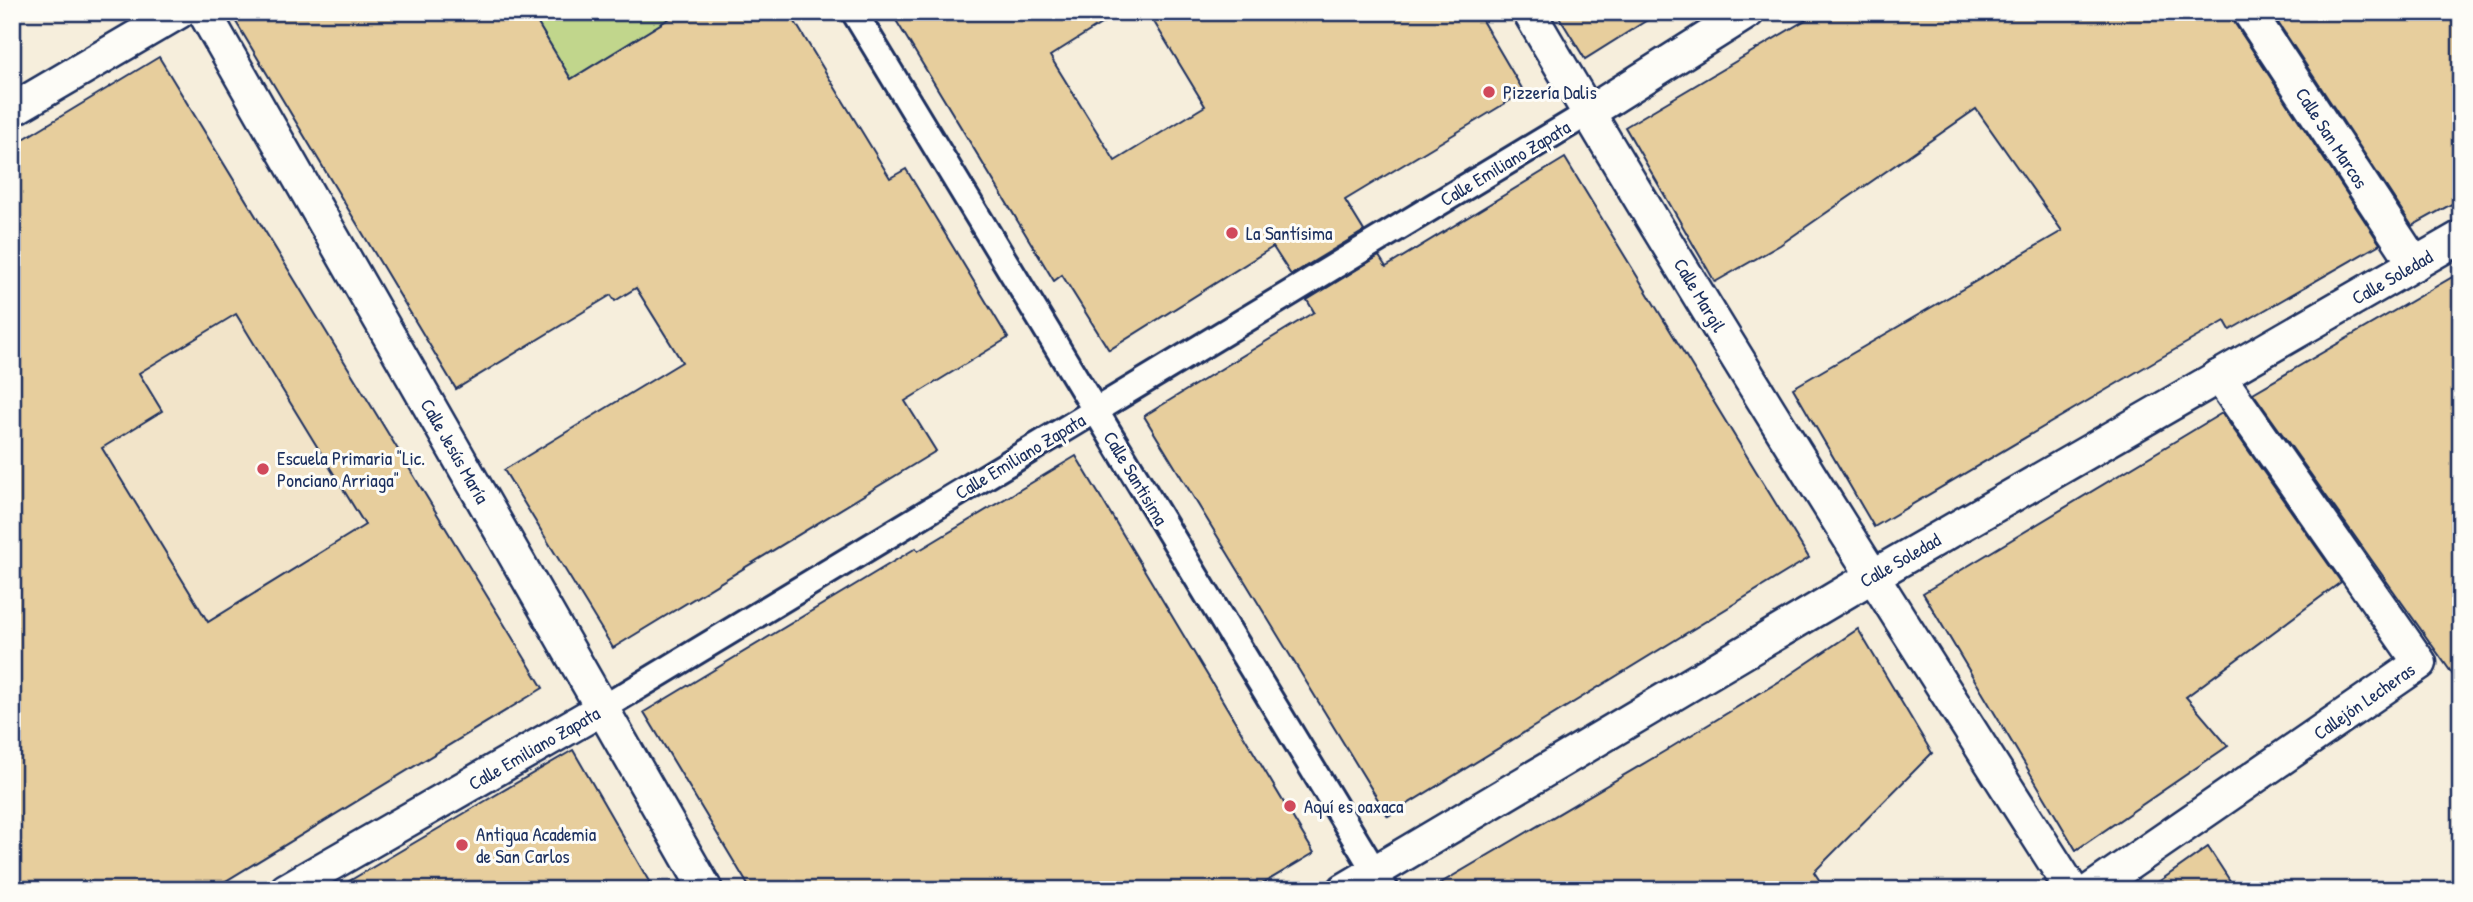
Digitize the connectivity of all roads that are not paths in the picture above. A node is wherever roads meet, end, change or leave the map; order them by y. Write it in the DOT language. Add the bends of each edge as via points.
graph roads {
  1 [pos="179,12"];
  2 [pos="204,12"];
  3 [pos="854,12"];
  4 [pos="1530,12"];
  5 [pos="1748,12"];
  6 [pos="2249,12"];
  7 [pos="12,110"];
  8 [pos="1588,113"];
  9 [pos="2461,237"];
  10 [pos="2415,264"];
  11 [pos="2219,376"];
  12 [pos="1096,411"];
  13 [pos="1871,577"];
  14 [pos="603,708"];
  15 [pos="1380,881"];
  16 [pos="286,890"];
  17 [pos="706,890"];
  18 [pos="1344,890"];
  19 [pos="2072,890"];
  20 [pos="2091,890"];
  1 -- 7 [label="street"];
  2 -- 14 [label="street, Calle Jesús María"];
  3 -- 12 [label="street, Calle Santisima"];
  4 -- 8 [label="street, Calle Margil"];
  5 -- 8 [label="street, Calle Emiliano Zapata"];
  6 -- 10 [label="street, Calle San Marcos"];
  8 -- 12 [label="street, Calle Emiliano Zapata"];
  8 -- 13 [label="street, Calle Margil"];
  9 -- 10 [label="street, Calle Soledad"];
  10 -- 11 [label="street, Calle Soledad"];
  11 -- 13 [label="street, Calle Soledad"];
  11 -- 20 [label="street, Callejón Lecheras" via="2420,663"];
  12 -- 14 [label="street, Calle Emiliano Zapata"];
  12 -- 15 [label="street, Calle Santisima"];
  13 -- 15 [label="street, Calle Soledad"];
  13 -- 19 [label="street"];
  14 -- 16 [label="street, Calle Emiliano Zapata"];
  14 -- 17 [label="street, Calle Jesús María"];
  15 -- 18 [label="street, Calle Soledad"];
}
